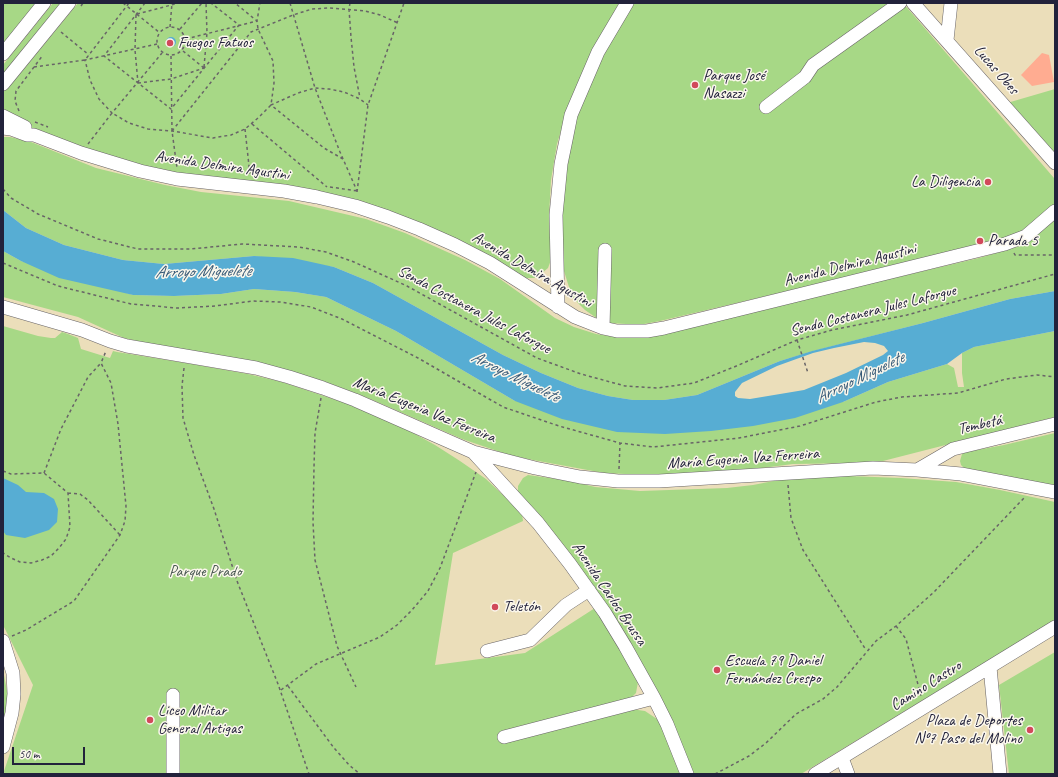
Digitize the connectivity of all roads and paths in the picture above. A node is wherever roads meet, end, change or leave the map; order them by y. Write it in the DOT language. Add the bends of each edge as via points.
graph roads {
  1 [pos="44,3"];
  2 [pos="83,3"];
  3 [pos="123,3"];
  4 [pos="129,3"];
  5 [pos="145,3"];
  6 [pos="179,3"];
  7 [pos="202,3"];
  8 [pos="206,3"];
  9 [pos="211,3"];
  10 [pos="235,3"];
  11 [pos="260,3"];
  12 [pos="290,3"];
  13 [pos="350,3"];
  14 [pos="404,3"];
  15 [pos="626,3"];
  16 [pos="900,3"];
  17 [pos="913,3"];
  18 [pos="951,3"];
  19 [pos="172,4"];
  20 [pos="74,6"];
  21 [pos="127,6"];
  22 [pos="349,9"];
  23 [pos="137,14"];
  24 [pos="292,15"];
  25 [pos="257,21"];
  26 [pos="398,23"];
  27 [pos="239,25"];
  28 [pos="170,27"];
  29 [pos="258,29"];
  30 [pos="180,30"];
  31 [pos="61,32"];
  32 [pos="160,33"];
  33 [pos="207,33"];
  34 [pos="186,39"];
  35 [pos="947,40"];
  36 [pos="157,44"];
  37 [pos="47,50"];
  38 [pos="135,50"];
  39 [pos="182,51"];
  40 [pos="162,53"];
  41 [pos="3,54"];
  42 [pos="89,55"];
  43 [pos="104,56"];
  44 [pos="172,56"];
  45 [pos="85,60"];
  46 [pos="33,68"];
  47 [pos="204,68"];
  48 [pos="171,79"];
  49 [pos="4,83"];
  50 [pos="138,83"];
  51 [pos="315,88"];
  52 [pos="360,99"];
  53 [pos="271,105"];
  54 [pos="368,105"];
  55 [pos="766,107"];
  56 [pos="171,110"];
  57 [pos="20,113"];
  58 [pos="112,113"];
  59 [pos="3,116"];
  60 [pos="31,120"];
  61 [pos="252,124"];
  62 [pos="3,128"];
  63 [pos="52,129"];
  64 [pos="245,130"];
  65 [pos="172,131"];
  66 [pos="34,135"];
  67 [pos="88,144"];
  68 [pos="343,159"];
  69 [pos="1054,164"];
  70 [pos="177,179"];
  71 [pos="327,187"];
  72 [pos="250,188"];
  73 [pos="3,189"];
  74 [pos="358,191"];
  75 [pos="355,206"];
  76 [pos="1055,211"];
  77 [pos="1005,244"];
  78 [pos="605,250"];
  79 [pos="1055,255"];
  80 [pos="3,263"];
  81 [pos="1055,274"];
  82 [pos="3,307"];
  83 [pos="558,307"];
  84 [pos="603,328"];
  85 [pos="797,340"];
  86 [pos="110,341"];
  87 [pos="185,356"];
  88 [pos="102,363"];
  89 [pos="808,373"];
  90 [pos="1055,377"];
  91 [pos="323,388"];
  92 [pos="1055,424"];
  93 [pos="620,443"];
  94 [pos="476,455"];
  95 [pos="917,470"];
  96 [pos="3,471"];
  97 [pos="789,473"];
  98 [pos="44,474"];
  99 [pos="618,481"];
  100 [pos="1034,488"];
  101 [pos="1055,492"];
  102 [pos="68,493"];
  103 [pos="120,535"];
  104 [pos="3,553"];
  105 [pos="589,590"];
  106 [pos="896,626"];
  107 [pos="1055,627"];
  108 [pos="6,639"];
  109 [pos="487,651"];
  110 [pos="867,651"];
  111 [pos="340,653"];
  112 [pos="990,667"];
  113 [pos="287,686"];
  114 [pos="356,687"];
  115 [pos="280,691"];
  116 [pos="173,695"];
  117 [pos="654,698"];
  118 [pos="924,707"];
  119 [pos="504,737"];
  120 [pos="3,747"];
  121 [pos="842,758"];
  122 [pos="173,774"];
  123 [pos="308,774"];
  124 [pos="360,774"];
  125 [pos="687,774"];
  126 [pos="715,774"];
  127 [pos="815,774"];
  128 [pos="848,774"];
  129 [pos="1000,774"];
  1 -- 41 [label="street"];
  2 -- 20 [label="path"];
  3 -- 21 [label="path"];
  4 -- 21 [label="path"];
  5 -- 23 [label="path"];
  6 -- 19 [label="path"];
  7 -- 30 [label="path"];
  8 -- 33 [label="path"];
  9 -- 27 [label="path"];
  10 -- 25 [label="path"];
  11 -- 25 [label="path"];
  12 -- 24 [label="path"];
  13 -- 22 [label="path"];
  14 -- 26 [label="path"];
  15 -- 83 [label="street" via="598,52 571,115 561,164 556,215"];
  16 -- 55 [label="street" via="813,65 805,78"];
  17 -- 35 [label="street, Lucas Obes"];
  18 -- 35 [label="street"];
  19 -- 23 [label="path"];
  19 -- 28 [label="path"];
  20 -- 49 [label="street"];
  21 -- 23 [label="path"];
  21 -- 42 [label="path"];
  22 -- 24 [label="path" via="312,9"];
  22 -- 26 [label="path" via="365,11"];
  22 -- 52 [label="path" via="354,67"];
  23 -- 32 [label="path"];
  23 -- 38 [label="path"];
  23 -- 43 [label="path"];
  24 -- 29 [label="path"];
  24 -- 51 [label="path"];
  25 -- 27 [label="path"];
  25 -- 29 [label="path"];
  26 -- 54 [label="path"];
  27 -- 33 [label="path"];
  27 -- 47 [label="path"];
  28 -- 30 [label="path"];
  28 -- 32 [label="path" via="164,28"];
  29 -- 53 [label="path" via="273,61"];
  29 -- 65 [label="path" via="251,32"];
  30 -- 34 [label="path"];
  31 -- 42 [label="path"];
  32 -- 36 [label="path"];
  33 -- 34 [label="path"];
  33 -- 47 [label="path"];
  34 -- 39 [label="path"];
  35 -- 69 [label="street, Lucas Obes"];
  36 -- 38 [label="path"];
  36 -- 40 [label="path"];
  37 -- 46 [label="path"];
  38 -- 43 [label="path"];
  38 -- 50 [label="path"];
  39 -- 44 [label="path"];
  39 -- 47 [label="path"];
  40 -- 44 [label="path"];
  40 -- 50 [label="path"];
  42 -- 45 [label="path"];
  43 -- 45 [label="path"];
  43 -- 50 [label="path"];
  44 -- 48 [label="path"];
  45 -- 46 [label="path"];
  45 -- 58 [label="path" via="90,80 100,99"];
  46 -- 57 [label="path" via="16,91 15,101"];
  47 -- 48 [label="path"];
  47 -- 56 [label="path"];
  48 -- 50 [label="path"];
  48 -- 56 [label="path"];
  50 -- 56 [label="path"];
  50 -- 58 [label="path"];
  51 -- 52 [label="path" via="344,92"];
  51 -- 53 [label="path"];
  51 -- 68 [label="path"];
  52 -- 54 [label="path"];
  53 -- 61 [label="path"];
  53 -- 68 [label="path" via="324,148"];
  54 -- 74 [label="path"];
  56 -- 65 [label="path"];
  58 -- 65 [label="path" via="129,123 148,129"];
  58 -- 67 [label="path"];
  59 -- 66 [label="street, Avenida Delmira Agustini"];
  60 -- 63 [label="path"];
  61 -- 64 [label="path"];
  61 -- 71 [label="path"];
  62 -- 66 [label="street, Avenida Delmira Agustini"];
  64 -- 65 [label="path" via="213,138"];
  64 -- 72 [label="path"];
  65 -- 70 [label="path"];
  66 -- 70 [label="street, Avenida Delmira Agustini" via="110,163"];
  68 -- 74 [label="path"];
  70 -- 72 [label="street, Avenida Delmira Agustini"];
  72 -- 75 [label="street, Avenida Delmira Agustini" via="284,191"];
  73 -- 85 [label="path, Senda Costanera Jules Laforgue" via="11,198 38,214 98,239 138,249 191,249 242,244 299,247 326,252 407,286 537,358 625,386 657,388 694,383"];
  74 -- 75 [label="path"];
  75 -- 83 [label="street, Avenida Delmira Agustini" via="394,219 455,245 490,263"];
  76 -- 77 [label="street, Avenida Delmira Agustini" via="1026,236"];
  77 -- 79 [label="path" via="1015,255"];
  77 -- 84 [label="street, Avenida Delmira Agustini" via="664,328 631,332"];
  78 -- 84 [label="street"];
  80 -- 93 [label="path" via="58,286 131,304 178,308 253,301 311,307 342,319 418,358 503,407"];
  81 -- 85 [label="path, Senda Costanera Jules Laforgue" via="907,315"];
  82 -- 86 [label="street, María Eugenia Vaz Ferreira" via="82,330"];
  83 -- 84 [label="street, Avenida Delmira Agustini"];
  85 -- 89 [label="path"];
  86 -- 87 [label="street, María Eugenia Vaz Ferreira"];
  86 -- 88 [label="path"];
  87 -- 91 [label="street, María Eugenia Vaz Ferreira" via="256,368"];
  87 -- 115 [label="path" via="182,386 185,426 237,581"];
  88 -- 98 [label="path" via="88,377 61,429"];
  88 -- 103 [label="path" via="110,383 118,424 126,506 126,521"];
  90 -- 93 [label="path" via="1037,375 1006,379 958,393 902,397 876,402 800,426 739,438 654,446"];
  91 -- 94 [label="street, María Eugenia Vaz Ferreira" via="389,414"];
  91 -- 111 [label="path" via="315,433 315,560"];
  92 -- 95 [label="street, Tembetá" via="953,448"];
  93 -- 99 [label="path"];
  94 -- 99 [label="street, María Eugenia Vaz Ferreira" via="535,468"];
  94 -- 105 [label="street, Avenida Carlos Brussa" via="538,523"];
  94 -- 111 [label="path" via="440,568 428,590 397,625 380,637"];
  95 -- 97 [label="street, María Eugenia Vaz Ferreira" via="873,468"];
  95 -- 100 [label="street, María Eugenia Vaz Ferreira" via="961,474"];
  96 -- 98 [label="path" via="12,474"];
  97 -- 99 [label="street, María Eugenia Vaz Ferreira"];
  97 -- 110 [label="path" via="791,518 803,550"];
  98 -- 102 [label="path"];
  100 -- 101 [label="street, María Eugenia Vaz Ferreira"];
  100 -- 106 [label="path" via="934,592"];
  102 -- 103 [label="path" via="80,494 88,500"];
  102 -- 104 [label="path" via="70,527 66,539 51,556 31,563 20,562"];
  103 -- 108 [label="path" via="74,601"];
  105 -- 109 [label="street" via="566,605 530,640"];
  105 -- 117 [label="street, Avenida Carlos Brussa" via="626,646"];
  106 -- 110 [label="path"];
  106 -- 118 [label="path" via="906,639"];
  107 -- 112 [label="street, Camino Castro"];
  108 -- 120 [label="street" via="13,673 14,694"];
  110 -- 126 [label="path" via="824,699 796,714 749,756"];
  111 -- 113 [label="path" via="316,664"];
  111 -- 114 [label="path"];
  112 -- 118 [label="street, Camino Castro"];
  112 -- 129 [label="street"];
  113 -- 115 [label="path"];
  113 -- 124 [label="path" via="334,748"];
  115 -- 123 [label="path"];
  116 -- 122 [label="street"];
  117 -- 119 [label="street"];
  117 -- 125 [label="street, Avenida Carlos Brussa"];
  118 -- 121 [label="street, Camino Castro"];
  121 -- 127 [label="street, Camino Castro"];
  121 -- 128 [label="street"];
}
